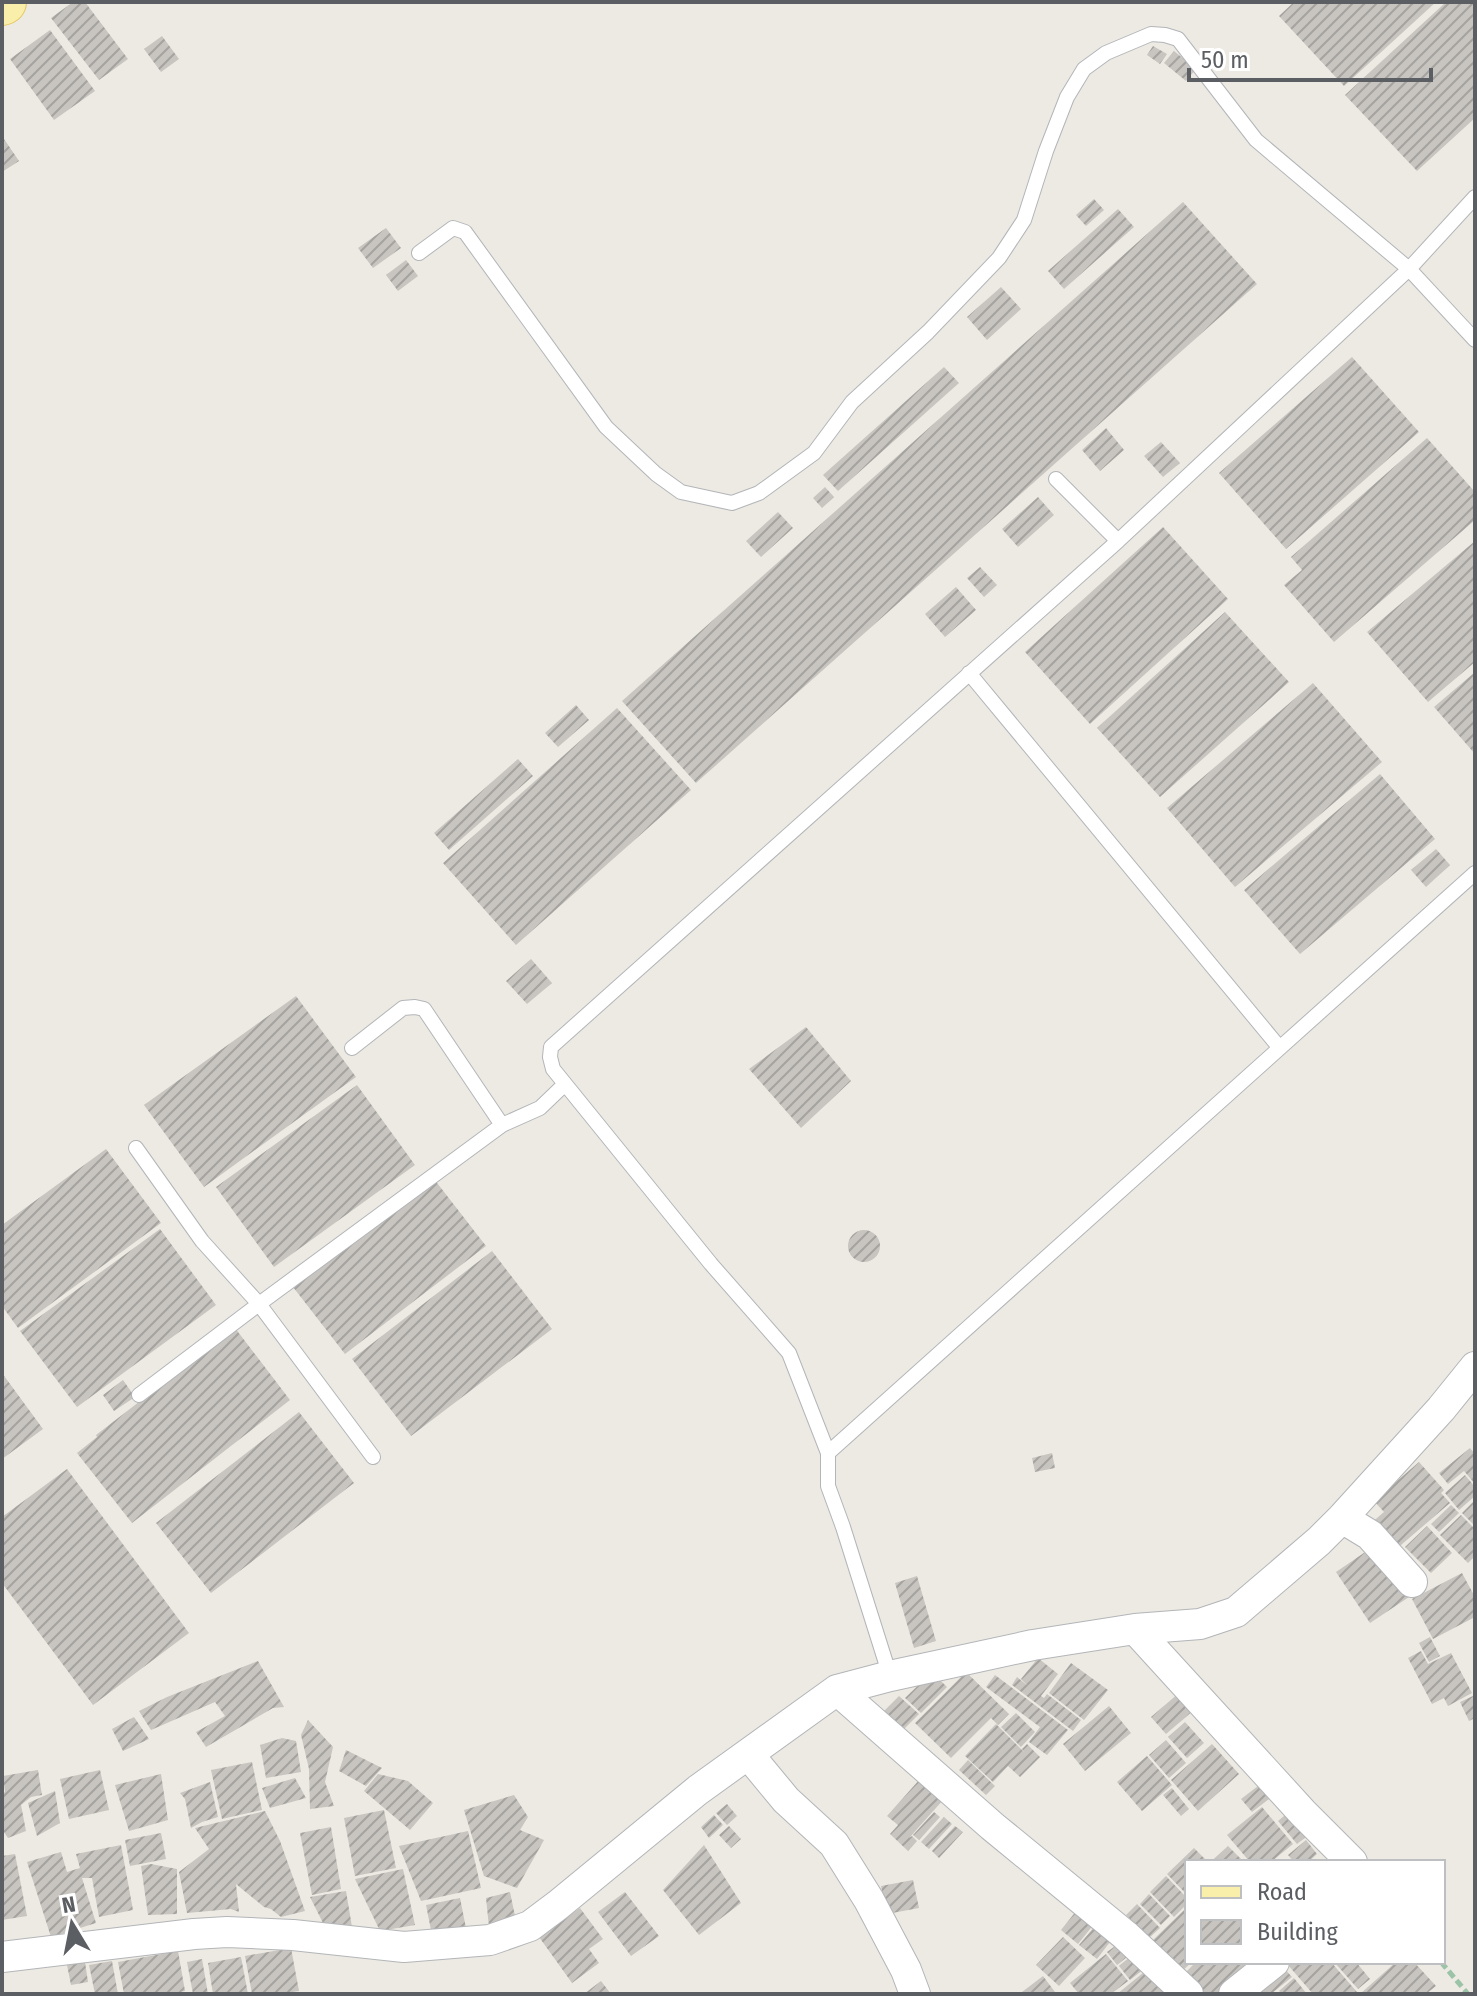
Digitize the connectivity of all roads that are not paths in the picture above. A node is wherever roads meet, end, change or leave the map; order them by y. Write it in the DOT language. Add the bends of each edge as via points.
graph roads {
  1 [pos="1475,197"];
  2 [pos="419,253"];
  3 [pos="1409,269"];
  4 [pos="1475,340"];
  5 [pos="1056,479"];
  6 [pos="1118,541"];
  7 [pos="969,673"];
  8 [pos="1475,873"];
  9 [pos="1279,1047"];
  10 [pos="352,1048"];
  11 [pos="565,1084"];
  12 [pos="502,1125"];
  13 [pos="136,1148"];
  14 [pos="259,1304"];
  15 [pos="1475,1367"];
  16 [pos="139,1395"];
  17 [pos="828,1453"];
  18 [pos="373,1457"];
  19 [pos="1342,1518"];
  20 [pos="1412,1582"];
  21 [pos="1135,1629"];
  22 [pos="890,1676"];
  23 [pos="837,1690"];
  24 [pos="748,1754"];
  25 [pos="1350,1860"];
  26 [pos="2,1957"];
  27 [pos="1272,1964"];
  28 [pos="915,1994"];
  29 [pos="1188,1994"];
  30 [pos="1234,1994"];
  1 -- 3 [label="lane"];
  2 -- 3 [label="lane" via="453,228 465,232 606,427 681,492 732,503 759,493 814,453 852,402 999,258 1024,220 1067,97 1084,69 1123,44 1151,34 1178,39 1256,140"];
  3 -- 4 [label="lane"];
  3 -- 6 [label="lane"];
  5 -- 6 [label="lane"];
  6 -- 7 [label="lane"];
  7 -- 9 [label="lane"];
  7 -- 11 [label="lane" via="551,1047 553,1069"];
  8 -- 9 [label="lane"];
  9 -- 17 [label="lane"];
  10 -- 12 [label="lane" via="403,1008 424,1009"];
  11 -- 12 [label="lane" via="540,1108"];
  11 -- 17 [label="lane" via="789,1353"];
  12 -- 14 [label="lane"];
  13 -- 14 [label="lane" via="202,1241"];
  14 -- 16 [label="lane"];
  14 -- 18 [label="lane"];
  15 -- 19 [label="street"];
  17 -- 22 [label="lane" via="828,1486"];
  19 -- 20 [label="street" via="1370,1535"];
  19 -- 21 [label="street" via="1236,1612 1200,1624"];
  21 -- 22 [label="street"];
  21 -- 25 [label="street"];
  22 -- 23 [label="street"];
  23 -- 24 [label="street"];
  23 -- 29 [label="street"];
  24 -- 26 [label="street" via="530,1926 490,1940 404,1947 227,1932"];
  24 -- 28 [label="street" via="786,1800 834,1844 869,1900"];
  27 -- 30 [label="street"];
}
